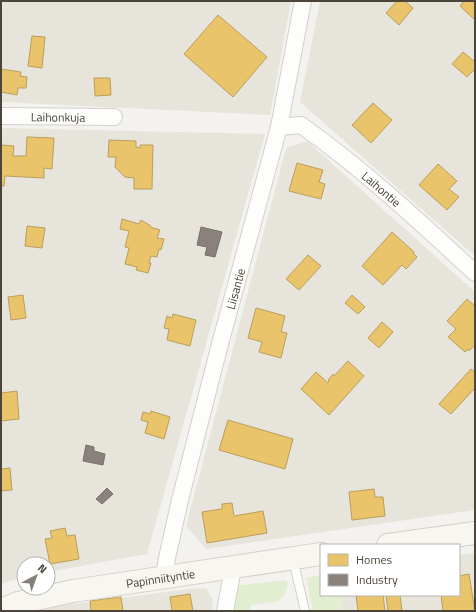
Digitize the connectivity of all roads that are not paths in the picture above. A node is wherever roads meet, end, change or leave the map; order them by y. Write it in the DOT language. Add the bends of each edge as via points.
graph roads {
  1 [pos="304,1"];
  2 [pos="1,116"];
  3 [pos="114,117"];
  4 [pos="279,127"];
  5 [pos="475,273"];
  6 [pos="475,533"];
  7 [pos="395,544"];
  8 [pos="320,554"];
  9 [pos="293,558"];
  10 [pos="233,568"];
  11 [pos="164,577"];
  12 [pos="1,610"];
  13 [pos="225,611"];
  14 [pos="305,611"];
  1 -- 4 [label="street, Liisantie"];
  2 -- 3 [label="street, Laihonkuja"];
  4 -- 5 [label="street, Laihontie" via="301,125 329,145 400,204"];
  4 -- 11 [label="street, Liisantie" via="180,500"];
  6 -- 7 [label="street"];
  8 -- 9 [label="street, Papinniityntie"];
  9 -- 10 [label="street, Papinniityntie"];
  9 -- 14 [label="lane"];
  10 -- 11 [label="street, Papinniityntie"];
  10 -- 13 [label="street"];
  11 -- 12 [label="street, Papinniityntie" via="47,596"];
}
